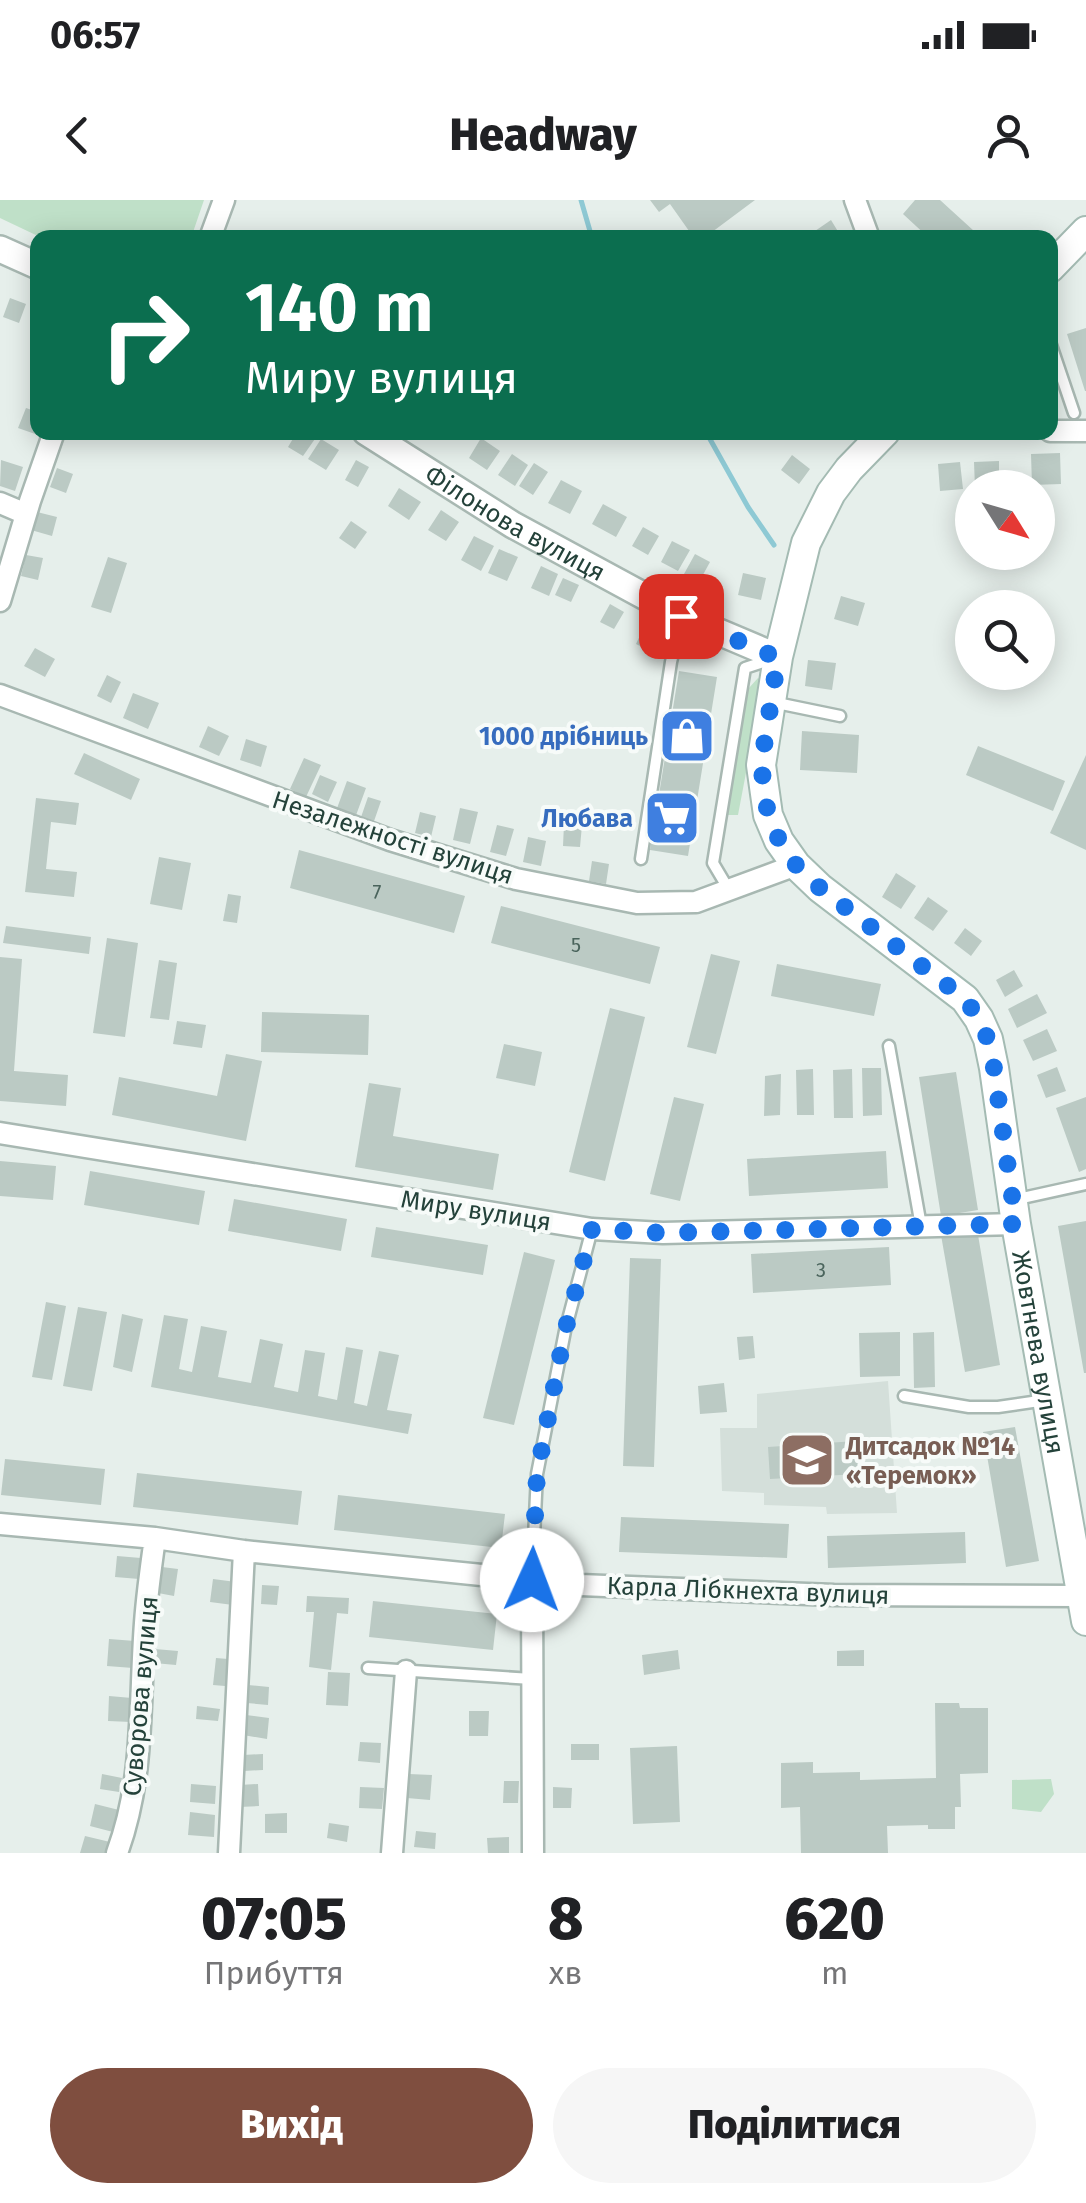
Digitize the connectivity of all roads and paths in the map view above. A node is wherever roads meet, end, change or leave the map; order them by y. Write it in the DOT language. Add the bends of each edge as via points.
graph roads {
  1 [pos="224,200"];
  2 [pos="855,200"];
  3 [pos="213,230"];
  4 [pos="866,230"];
  5 [pos="1086,232"];
  6 [pos="0,249"];
  7 [pos="1058,260"];
  8 [pos="30,262"];
  9 [pos="1058,363"];
  10 [pos="1080,422"];
  11 [pos="51,440"];
  12 [pos="379,440"];
  13 [pos="877,440"];
  14 [pos="0,503"];
  15 [pos="26,514"];
  16 [pos="0,600"];
  17 [pos="681,616"];
  18 [pos="778,658"];
  19 [pos="0,695"];
  20 [pos="771,701"];
  21 [pos="840,716"];
  22 [pos="641,859"];
  23 [pos="796,865"];
  24 [pos="729,890"];
  25 [pos="889,1046"];
  26 [pos="0,1133"];
  27 [pos="1086,1184"];
  28 [pos="1014,1212"];
  29 [pos="920,1226"];
  30 [pos="592,1229"];
  31 [pos="904,1396"];
  32 [pos="1046,1400"];
  33 [pos="0,1524"];
  34 [pos="154,1538"];
  35 [pos="244,1551"];
  36 [pos="532,1580"];
  37 [pos="1082,1591"];
  38 [pos="368,1668"];
  39 [pos="406,1671"];
  40 [pos="532,1678"];
  41 [pos="116,1853"];
  42 [pos="229,1853"];
  43 [pos="392,1853"];
  44 [pos="533,1853"];
  1 -- 3 [label="street"];
  2 -- 4 [label="street"];
  5 -- 7 [label="main road"];
  6 -- 8 [label="street"];
  9 -- 10 [label="lane"];
  11 -- 15 [label="street"];
  12 -- 17 [label="street, Філонова вулиця" via="512,525"];
  13 -- 18 [label="main road, Жовтнева вулиця" via="816,518"];
  14 -- 15 [label="street"];
  15 -- 16 [label="street"];
  17 -- 18 [label="street, Філонова вулиця"];
  17 -- 22 [label="lane"];
  18 -- 20 [label="main road, Жовтнева вулиця"];
  18 -- 24 [label="lane" via="745,668 713,863"];
  19 -- 24 [label="street, Незалежності вулиця" via="322,816 516,879 637,903 696,902"];
  20 -- 21 [label="lane"];
  20 -- 23 [label="main road, Жовтнева вулиця" via="761,765 768,815"];
  23 -- 24 [label="street, Незалежності вулиця"];
  23 -- 28 [label="main road, Жовтнева вулиця" via="965,999 979,1019 994,1068"];
  25 -- 29 [label="lane"];
  26 -- 30 [label="street, Миру вулиця"];
  27 -- 28 [label="lane"];
  28 -- 29 [label="street, Миру вулиця"];
  28 -- 32 [label="main road, Жовтнева вулиця"];
  29 -- 30 [label="street, Миру вулиця"];
  30 -- 36 [label="lane" via="537,1474"];
  31 -- 32 [label="lane" via="969,1407"];
  32 -- 37 [label="main road, Жовтнева вулиця"];
  33 -- 34 [label="street, Карла Лібкнехта вулиця"];
  34 -- 35 [label="street, Карла Лібкнехта вулиця"];
  34 -- 41 [label="street, Суворова вулиця" via="140,1754"];
  35 -- 36 [label="street, Карла Лібкнехта вулиця"];
  35 -- 42 [label="street"];
  36 -- 37 [label="street, Карла Лібкнехта вулиця" via="834,1595"];
  36 -- 40 [label="street"];
  38 -- 39 [label="lane"];
  39 -- 40 [label="lane"];
  39 -- 43 [label="street"];
  40 -- 44 [label="street"];
}
